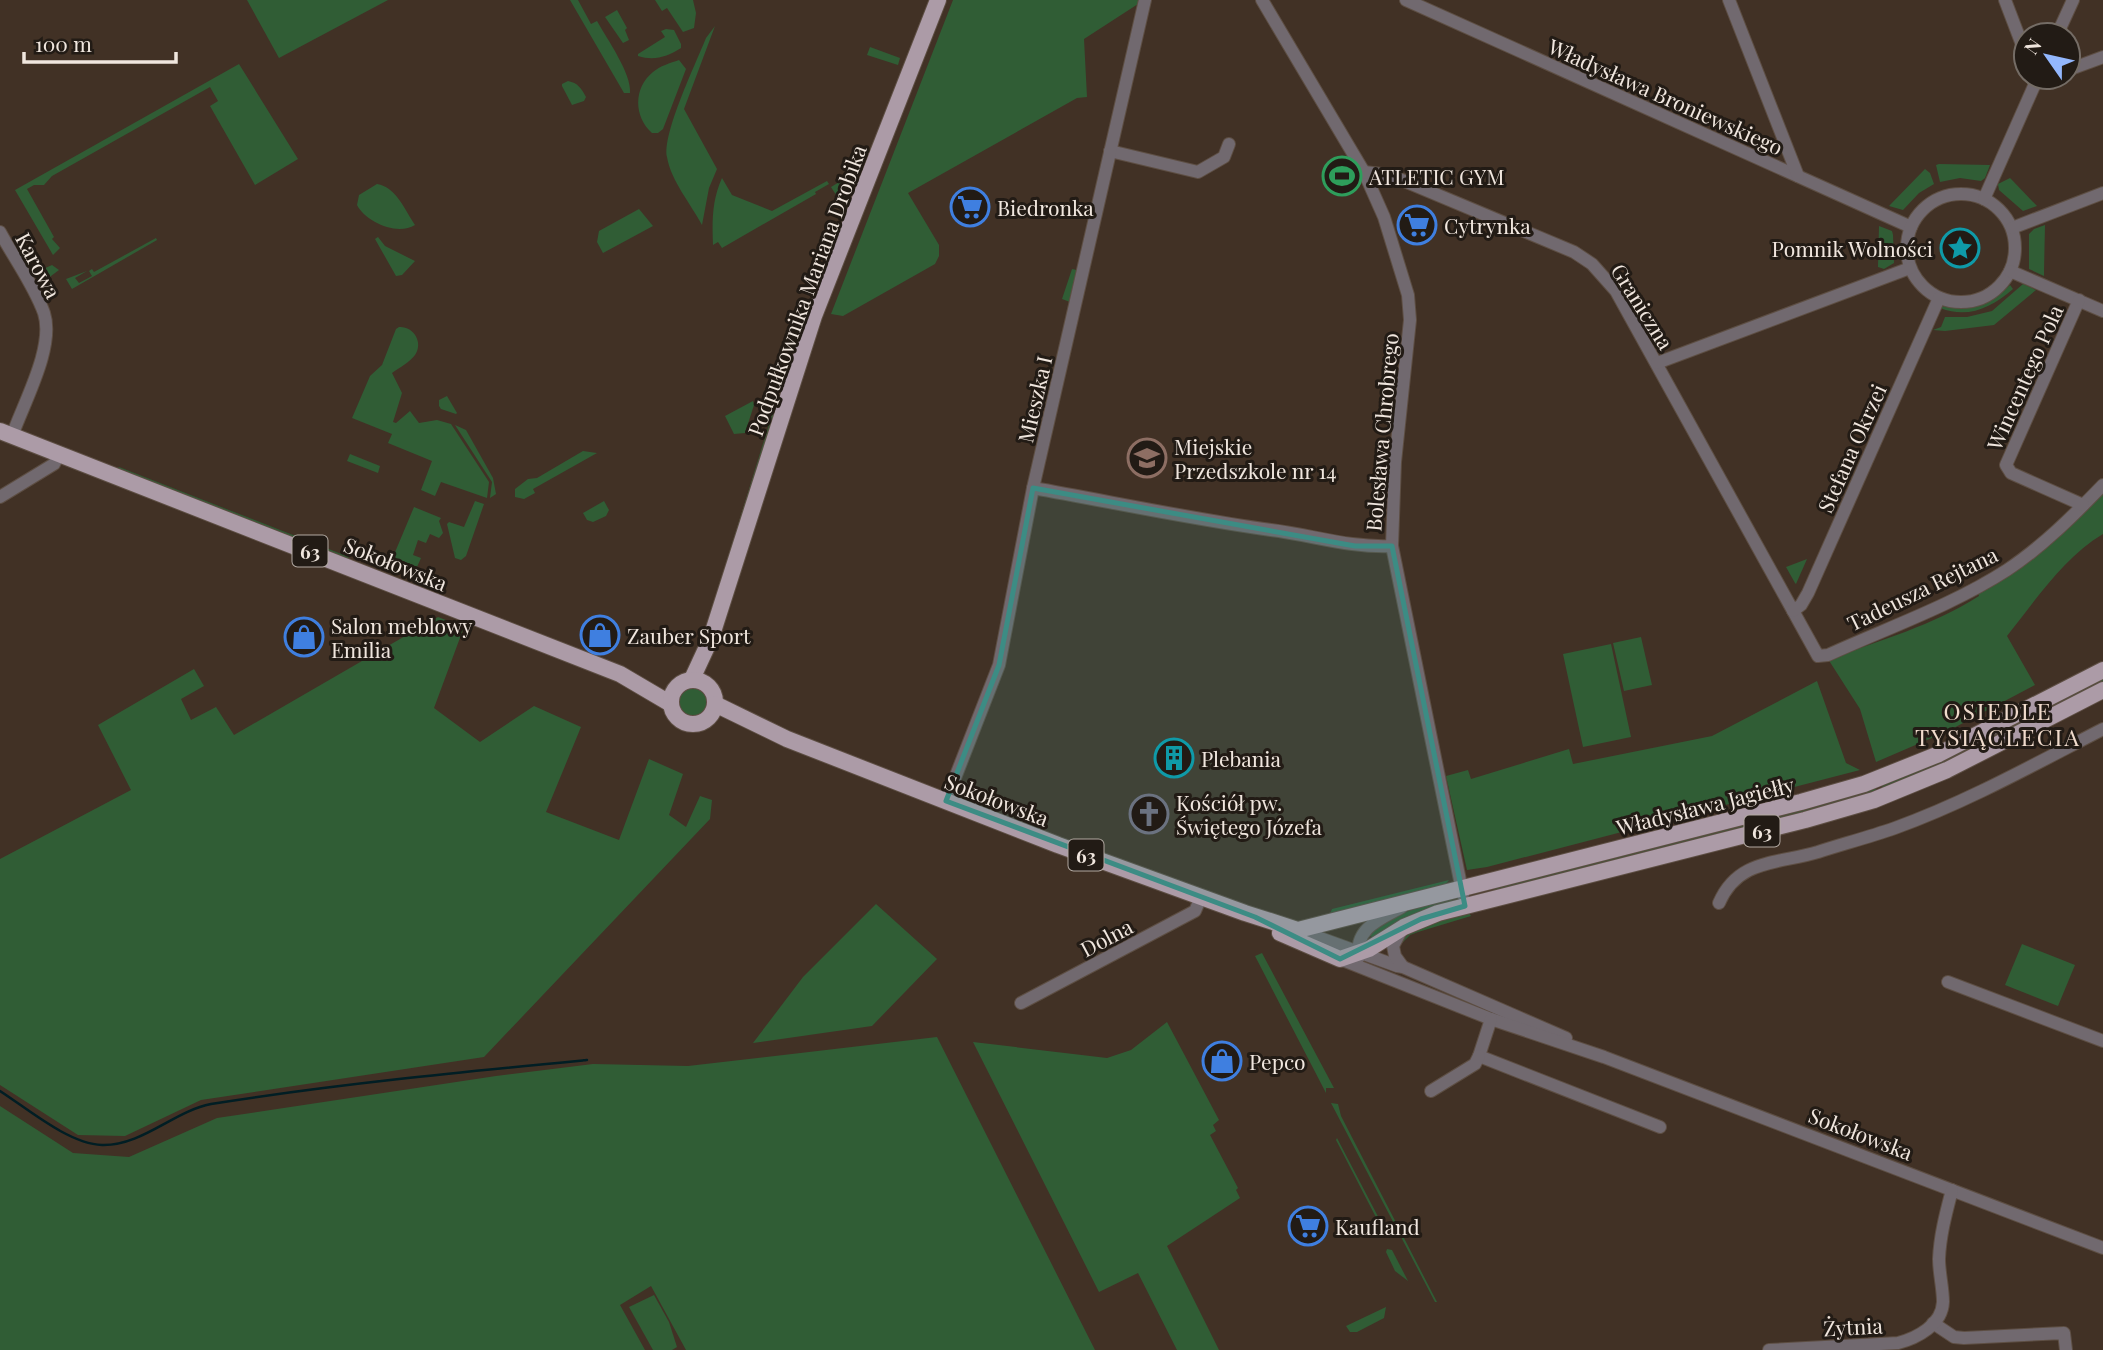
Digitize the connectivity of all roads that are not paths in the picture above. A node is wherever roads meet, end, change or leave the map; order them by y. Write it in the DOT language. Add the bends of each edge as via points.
graph roads {
  1 [pos="938,0"];
  2 [pos="1144,0"];
  3 [pos="1406,0"];
  4 [pos="1729,0"];
  5 [pos="2005,0"];
  6 [pos="2073,0"];
  7 [pos="1266,4"];
  8 [pos="2013,21"];
  9 [pos="2063,21"];
  10 [pos="2103,57"];
  11 [pos="2082,65"];
  12 [pos="2031,91"];
  13 [pos="1229,144"];
  14 [pos="1110,150"];
  15 [pos="1364,172"];
  16 [pos="1798,176"];
  17 [pos="2103,193"];
  18 [pos="1984,198"];
  19 [pos="1911,226"];
  20 [pos="2012,228"];
  21 [pos="0,232"];
  22 [pos="1910,268"];
  23 [pos="2010,271"];
  24 [pos="1939,298"];
  25 [pos="2078,300"];
  26 [pos="2103,311"];
  27 [pos="1657,363"];
  28 [pos="6,433"];
  29 [pos="60,454"];
  30 [pos="2103,485"];
  31 [pos="1033,488"];
  32 [pos="0,497"];
  33 [pos="2083,505"];
  34 [pos="1392,547"];
  35 [pos="1793,611"];
  36 [pos="1814,652"];
  37 [pos="2103,670"];
  38 [pos="620,674"];
  39 [pos="699,682"];
  40 [pos="676,687"];
  41 [pos="2103,690"];
  42 [pos="671,704"];
  43 [pos="712,711"];
  44 [pos="2103,729"];
  45 [pos="946,801"];
  46 [pos="1461,888"];
  47 [pos="1201,897"];
  48 [pos="1421,897"];
  49 [pos="1719,903"];
  50 [pos="1465,906"];
  51 [pos="1255,917"];
  52 [pos="1404,927"];
  53 [pos="1298,930"];
  54 [pos="1358,953"];
  55 [pos="1340,959"];
  56 [pos="1404,967"];
  57 [pos="1366,970"];
  58 [pos="1948,982"];
  59 [pos="1021,1003"];
  60 [pos="1491,1018"];
  61 [pos="2103,1041"];
  62 [pos="1479,1056"];
  63 [pos="1604,1057"];
  64 [pos="1431,1091"];
  65 [pos="1660,1127"];
  66 [pos="1952,1190"];
  67 [pos="2103,1248"];
  68 [pos="1933,1323"];
  69 [pos="1769,1350"];
  70 [pos="2066,1350"];
  1 -- 39 [label="main road, Podpułkownika Mariana Drobika" via="814,316"];
  2 -- 14 [label="street, Mieszka I"];
  3 -- 16 [label="street, Władysława Broniewskiego"];
  4 -- 16 [label="street"];
  5 -- 8 [label="street"];
  6 -- 9 [label="street"];
  7 -- 15 [label="street"];
  10 -- 11 [label="street"];
  12 -- 18 [label="street"];
  13 -- 14 [label="street" via="1224,157 1198,172"];
  14 -- 31 [label="street, Mieszka I"];
  15 -- 27 [label="street, Graniczna" via="1390,175 1574,252 1616,291"];
  15 -- 34 [label="street, Bolesława Chrobrego" via="1384,217 1408,295 1410,320 1395,462"];
  16 -- 19 [label="street, Władysława Broniewskiego"];
  17 -- 20 [label="street"];
  18 -- 19 [label="street" via="1945,196 1926,207"];
  18 -- 20 [label="street" via="2003,213"];
  19 -- 22 [label="street"];
  20 -- 23 [label="street" via="2015,244"];
  21 -- 28 [label="street, Karowa" via="44,313 47,330 44,352"];
  22 -- 24 [label="street"];
  22 -- 27 [label="street"];
  23 -- 24 [label="street" via="2000,286 1976,300"];
  23 -- 25 [label="street"];
  24 -- 35 [label="street, Stefana Okrzei" via="1808,593"];
  25 -- 26 [label="street"];
  25 -- 33 [label="street, Wincentego Pola" via="2006,465 2011,473"];
  27 -- 35 [label="street, Graniczna"];
  28 -- 29 [label="main road, Sokołowska / 63"];
  29 -- 32 [label="street" via="54,464"];
  29 -- 38 [label="main road, Sokołowska / 63"];
  30 -- 33 [label="street, Tadeusza Rejtana"];
  31 -- 34 [label="street" via="1355,546"];
  31 -- 45 [label="street, Mieszka I" via="999,665"];
  33 -- 36 [label="street, Tadeusza Rejtana" via="2008,570 1821,657"];
  34 -- 46 [label="street, Bolesława Chrobrego"];
  35 -- 36 [label="street, Graniczna"];
  37 -- 46 [label="main road, Władysława Jagiełły / 63" via="1939,754 1864,784"];
  38 -- 40 [label="main road, Sokołowska / 63"];
  38 -- 42 [label="main road, Sokołowska / 63"];
  39 -- 40 [label="main road"];
  39 -- 43 [label="main road" via="712,692"];
  40 -- 42 [label="main road"];
  41 -- 50 [label="main road, Władysława Jagiełły / 63" via="1947,770 1874,800"];
  42 -- 43 [label="main road, 63" via="674,714 686,723 696,723"];
  43 -- 45 [label="main road, Sokołowska / 63"];
  44 -- 49 [label="street" via="2006,779 1894,828 1744,871 1730,883"];
  45 -- 47 [label="main road, Sokołowska / 63"];
  46 -- 48 [label="main road, Władysława Jagiełły / 63"];
  46 -- 50 [label="street, Bolesława Chrobrego"];
  47 -- 51 [label="main road, Sokołowska / 63"];
  47 -- 59 [label="street, Dolna" via="1195,911"];
  48 -- 53 [label="main road, Władysława Jagiełły / 63"];
  48 -- 54 [label="street" via="1366,929 1359,938"];
  50 -- 52 [label="main road, Władysława Jagiełły / 63"];
  51 -- 53 [label="main road, Sokołowska / 63"];
  51 -- 55 [label="main road, Sokołowska / 63"];
  52 -- 54 [label="main road, Władysława Jagiełły / 63"];
  52 -- 56 [label="street" via="1393,946"];
  53 -- 54 [label="street, Sokołowska"];
  54 -- 55 [label="main road, Władysława Jagiełły / 63"];
  54 -- 56 [label="street, Sokołowska"];
  54 -- 57 [label="street"];
  55 -- 57 [label="street, Sokołowska"];
  56 -- 63 [label="street, Sokołowska"];
  57 -- 60 [label="street, Sokołowska"];
  58 -- 61 [label="street"];
  60 -- 62 [label="street"];
  60 -- 63 [label="street, Sokołowska"];
  62 -- 64 [label="street" via="1475,1064"];
  62 -- 65 [label="street"];
  63 -- 66 [label="street, Sokołowska"];
  66 -- 67 [label="street, Sokołowska"];
  66 -- 68 [label="street" via="1939,1259 1943,1305"];
  68 -- 69 [label="street, Żytnia" via="1916,1339 1898,1343"];
  68 -- 70 [label="street" via="1964,1338 2064,1334"];
}
